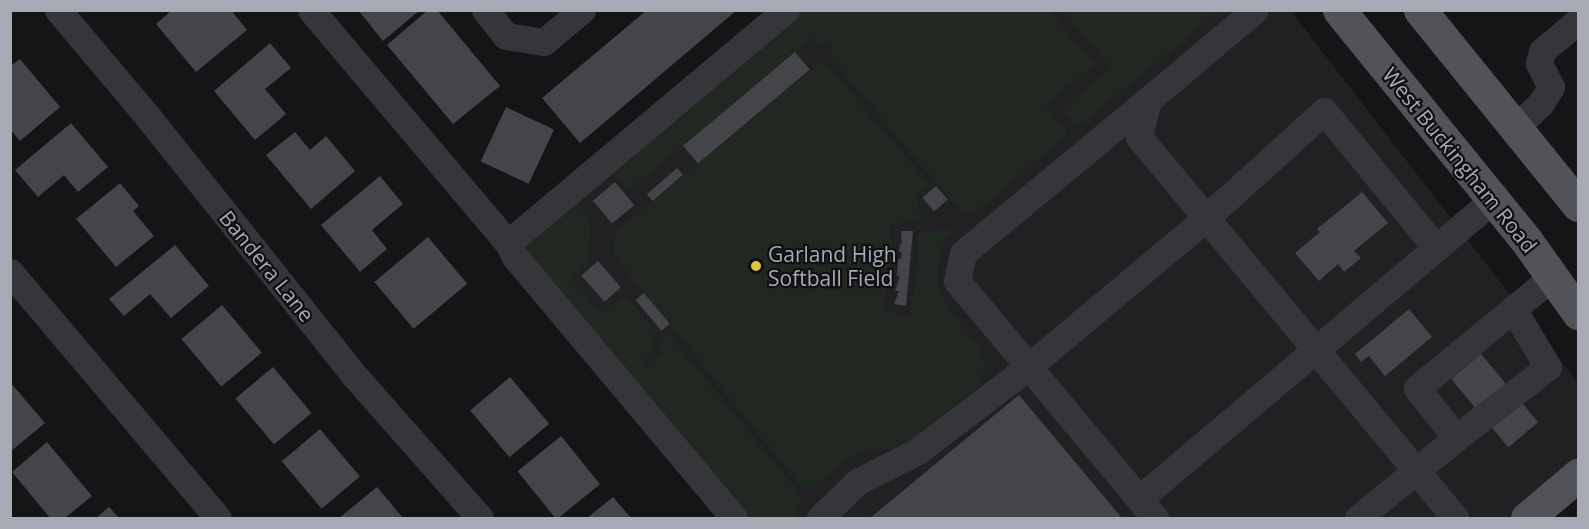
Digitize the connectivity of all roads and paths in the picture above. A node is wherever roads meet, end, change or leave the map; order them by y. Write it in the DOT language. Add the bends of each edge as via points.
graph roads {
  1 [pos="58,10"];
  2 [pos="311,10"];
  3 [pos="485,10"];
  4 [pos="582,10"];
  5 [pos="786,10"];
  6 [pos="1255,10"];
  7 [pos="1339,10"];
  8 [pos="1420,10"];
  9 [pos="1578,21"];
  10 [pos="1148,100"];
  11 [pos="1515,128"];
  12 [pos="1493,200"];
  13 [pos="1578,205"];
  14 [pos="1206,218"];
  15 [pos="508,243"];
  16 [pos="1436,248"];
  17 [pos="10,272"];
  18 [pos="1552,277"];
  19 [pos="1513,309"];
  20 [pos="1578,313"];
  21 [pos="1315,349"];
  22 [pos="1028,367"];
  23 [pos="1456,438"];
  24 [pos="1416,471"];
  25 [pos="1578,476"];
  26 [pos="1147,509"];
  27 [pos="218,519"];
  28 [pos="480,519"];
  29 [pos="734,519"];
  30 [pos="820,519"];
  31 [pos="1358,519"];
  32 [pos="1455,519"];
  33 [pos="1527,519"];
  1 -- 28 [label="street, Bandera Lane" via="353,374"];
  2 -- 15 [label="street"];
  3 -- 4 [label="street" via="506,36 544,42"];
  5 -- 15 [label="street"];
  6 -- 10 [label="street"];
  7 -- 12 [label="main road, West Buckingham Road"];
  8 -- 11 [label="main road"];
  9 -- 11 [label="street" via="1542,51 1539,63 1551,87 1541,103"];
  10 -- 14 [label="street" via="1139,137"];
  10 -- 22 [label="street" via="963,253 957,281"];
  11 -- 13 [label="main road"];
  12 -- 16 [label="street"];
  12 -- 18 [label="main road, West Buckingham Road"];
  14 -- 16 [label="street" via="1324,111"];
  14 -- 21 [label="street"];
  14 -- 22 [label="street"];
  15 -- 29 [label="street" via="515,257"];
  16 -- 21 [label="street"];
  17 -- 27 [label="street"];
  18 -- 19 [label="street"];
  18 -- 20 [label="main road, West Buckingham Road"];
  19 -- 23 [label="street" via="1548,367"];
  19 -- 23 [label="street" via="1417,388"];
  21 -- 24 [label="street"];
  21 -- 26 [label="street"];
  22 -- 26 [label="street"];
  22 -- 30 [label="street" via="918,451 857,482"];
  23 -- 24 [label="street"];
  24 -- 31 [label="street"];
  24 -- 32 [label="street"];
  25 -- 33 [label="main road"];
}
